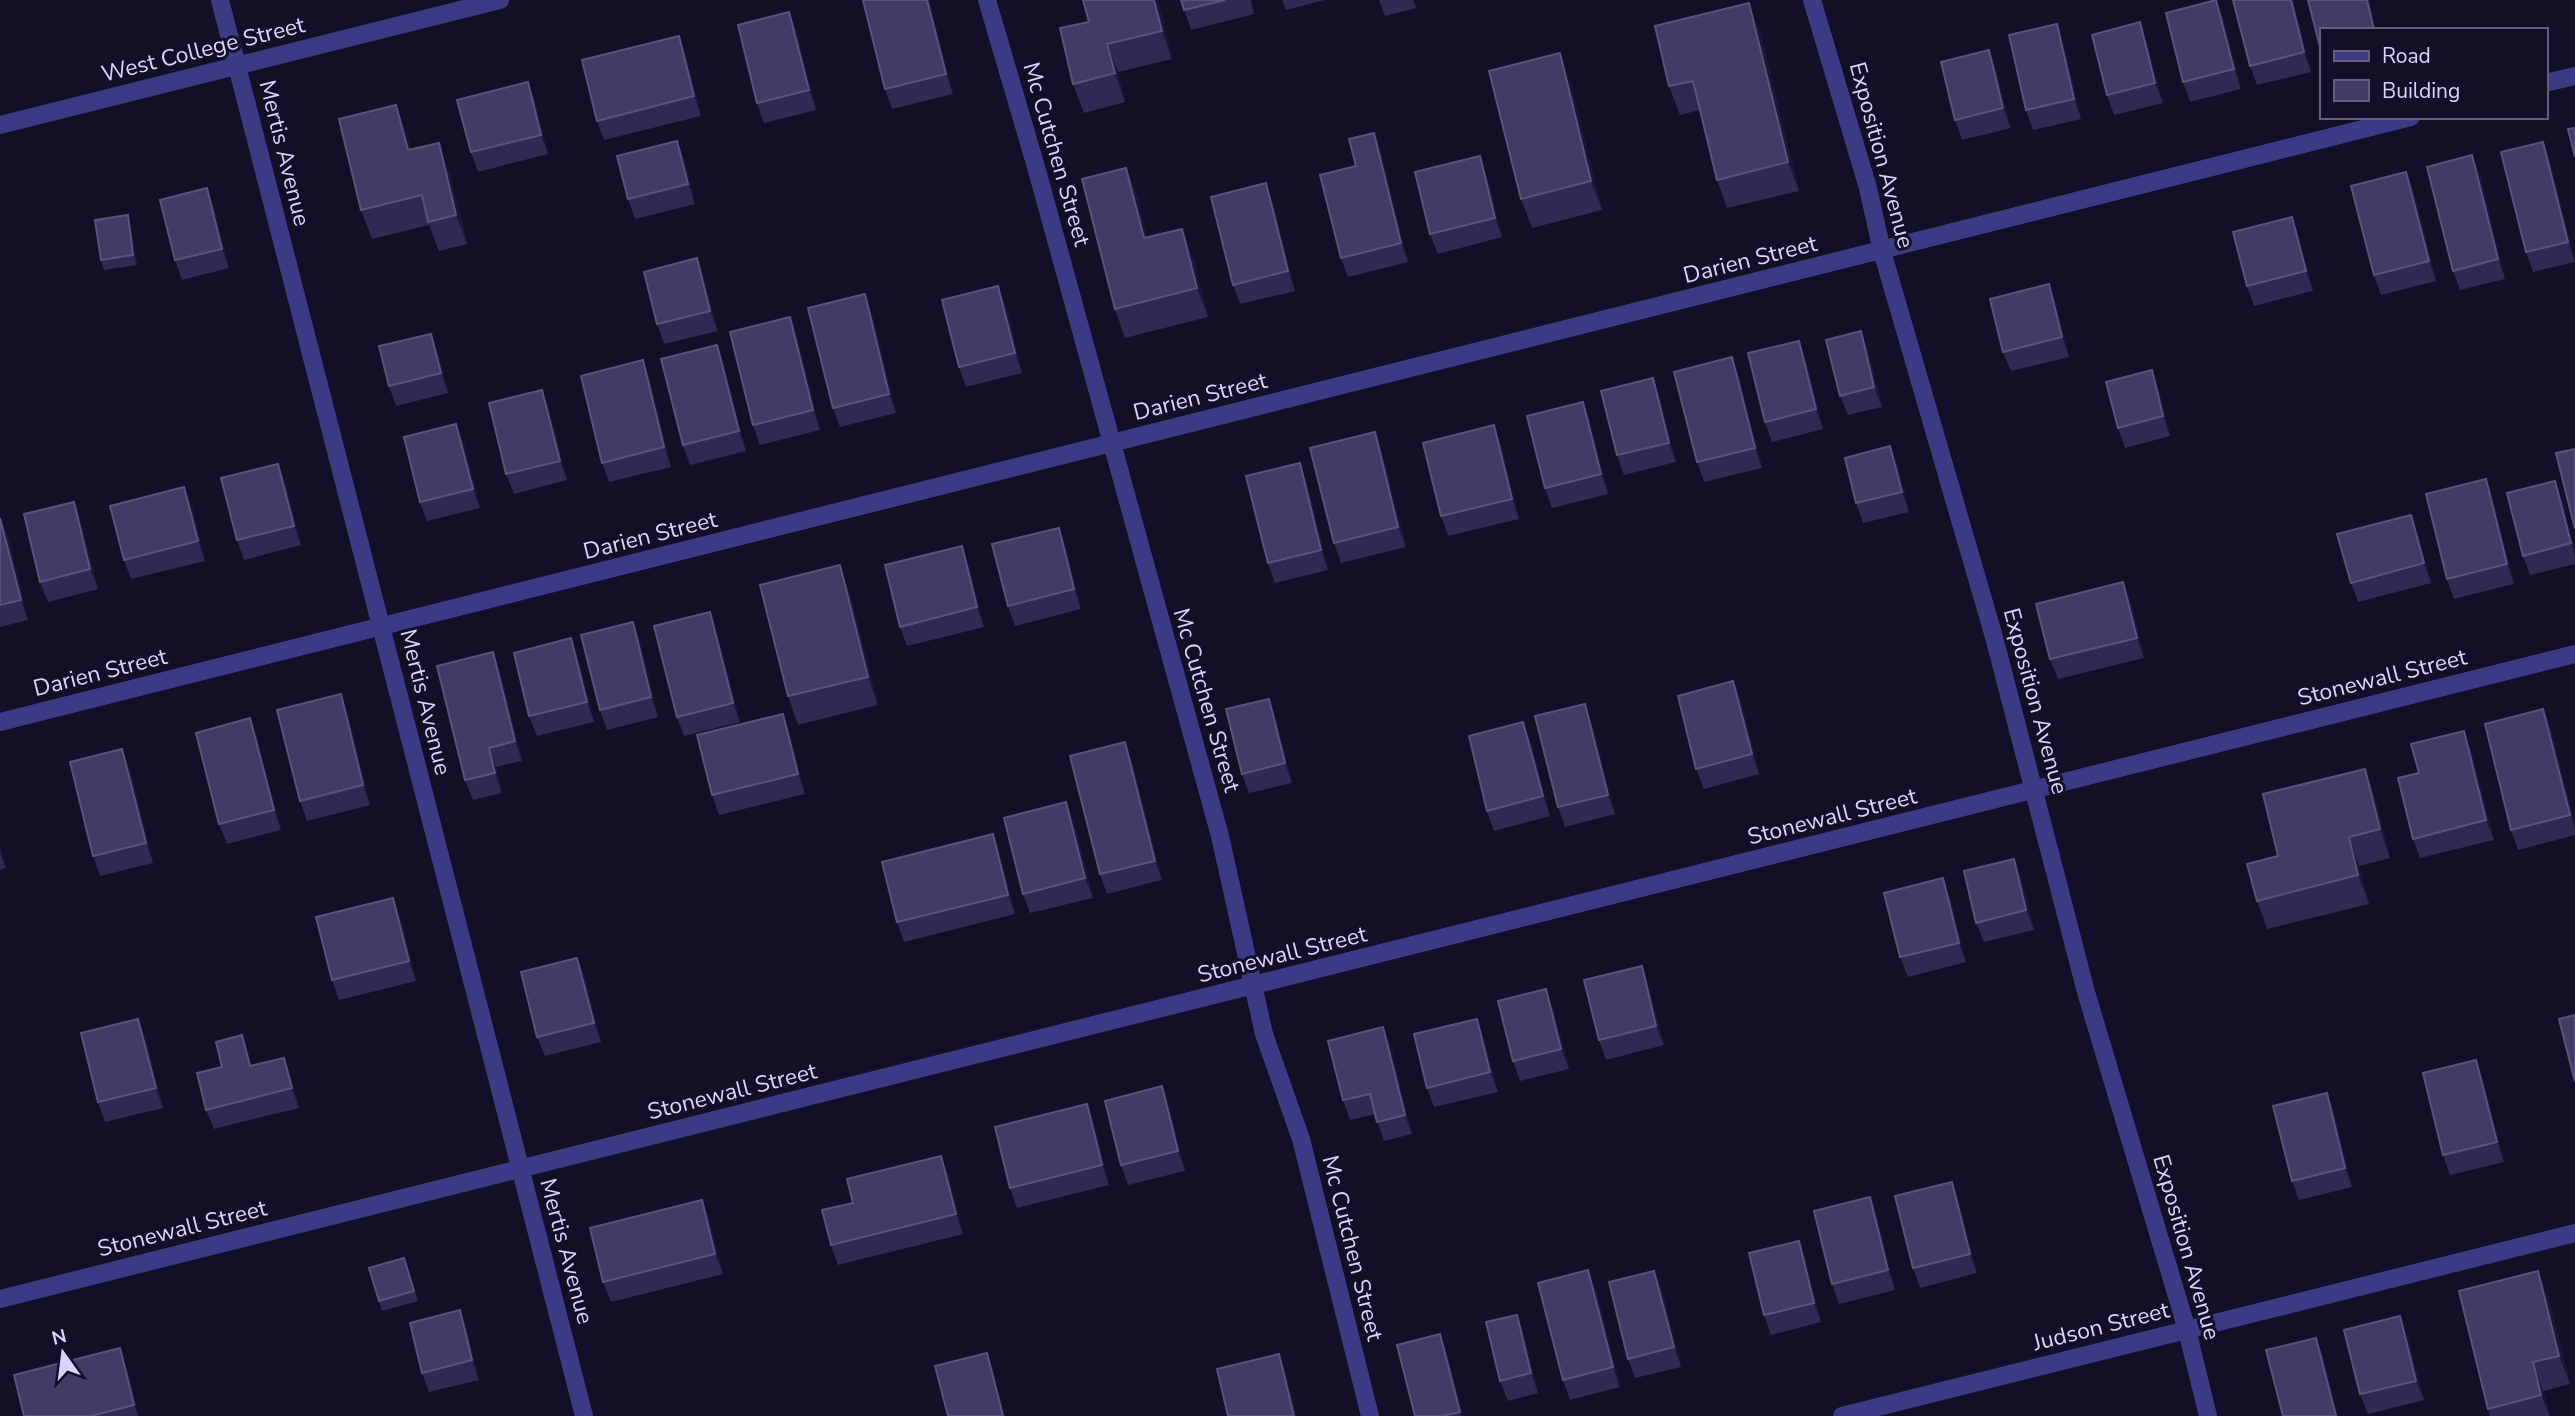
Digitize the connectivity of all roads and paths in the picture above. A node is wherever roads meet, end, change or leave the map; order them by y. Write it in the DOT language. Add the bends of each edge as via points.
graph roads {
  1 [pos="220,0"];
  2 [pos="500,0"];
  3 [pos="987,0"];
  4 [pos="1812,0"];
  5 [pos="237,66"];
  6 [pos="2575,76"];
  7 [pos="2547,83"];
  8 [pos="2403,119"];
  9 [pos="0,125"];
  10 [pos="1882,251"];
  11 [pos="1111,443"];
  12 [pos="381,628"];
  13 [pos="2575,654"];
  14 [pos="0,722"];
  15 [pos="2034,790"];
  16 [pos="1254,986"];
  17 [pos="520,1169"];
  18 [pos="2575,1233"];
  19 [pos="0,1299"];
  20 [pos="2187,1330"];
  21 [pos="584,1416"];
  22 [pos="1370,1416"];
  23 [pos="1842,1416"];
  24 [pos="2208,1416"];
  1 -- 5 [label="street, Mertis Avenue"];
  2 -- 5 [label="street, West College Street"];
  3 -- 11 [label="street, Mc Cutchen Street"];
  4 -- 10 [label="street, Exposition Avenue"];
  5 -- 9 [label="street, West College Street"];
  5 -- 12 [label="street, Mertis Avenue"];
  6 -- 7 [label="street"];
  8 -- 10 [label="street, Darien Street"];
  10 -- 11 [label="street, Darien Street"];
  10 -- 15 [label="street, Exposition Avenue"];
  11 -- 12 [label="street, Darien Street"];
  11 -- 16 [label="street, Mc Cutchen Street" via="1220,836"];
  12 -- 14 [label="street, Darien Street"];
  12 -- 17 [label="street, Mertis Avenue"];
  13 -- 15 [label="street, Stonewall Street"];
  15 -- 16 [label="street, Stonewall Street"];
  15 -- 20 [label="street, Exposition Avenue" via="2086,992"];
  16 -- 17 [label="street, Stonewall Street"];
  16 -- 22 [label="street, Mc Cutchen Street" via="1264,1034 1300,1139"];
  17 -- 19 [label="street, Stonewall Street"];
  17 -- 21 [label="street, Mertis Avenue"];
  18 -- 20 [label="street, Judson Street"];
  20 -- 23 [label="street, Judson Street"];
  20 -- 24 [label="street, Exposition Avenue"];
}
